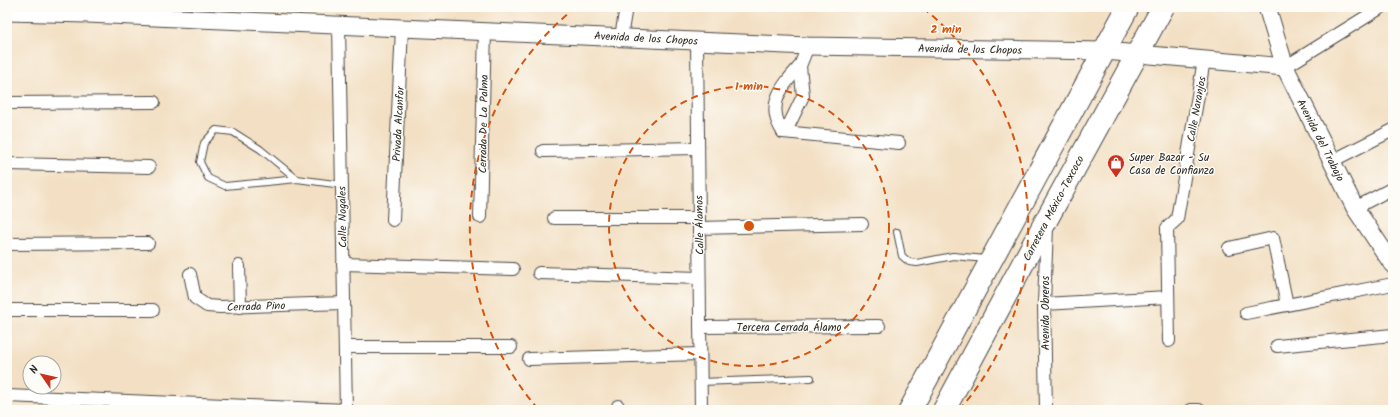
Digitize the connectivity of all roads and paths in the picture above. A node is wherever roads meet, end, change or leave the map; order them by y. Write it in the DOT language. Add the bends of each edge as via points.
graph roads {
  1 [pos="626,7"];
  2 [pos="1128,7"];
  3 [pos="1163,7"];
  4 [pos="1267,7"];
  5 [pos="1382,7"];
  6 [pos="28,10"];
  7 [pos="112,11"];
  8 [pos="7,12"];
  9 [pos="284,15"];
  10 [pos="339,25"];
  11 [pos="402,28"];
  12 [pos="485,31"];
  13 [pos="621,37"];
  14 [pos="697,41"];
  15 [pos="808,46"];
  16 [pos="1105,51"];
  17 [pos="1136,54"];
  18 [pos="1204,60"];
  19 [pos="800,66"];
  20 [pos="1285,67"];
  21 [pos="7,102"];
  22 [pos="154,102"];
  23 [pos="1393,130"];
  24 [pos="783,132"];
  25 [pos="899,143"];
  26 [pos="698,148"];
  27 [pos="543,151"];
  28 [pos="1332,160"];
  29 [pos="7,164"];
  30 [pos="149,167"];
  31 [pos="297,179"];
  32 [pos="342,185"];
  33 [pos="1393,188"];
  34 [pos="1355,208"];
  35 [pos="480,217"];
  36 [pos="1048,217"];
  37 [pos="554,218"];
  38 [pos="393,220"];
  39 [pos="699,223"];
  40 [pos="862,224"];
  41 [pos="897,232"];
  42 [pos="148,243"];
  43 [pos="7,244"];
  44 [pos="1229,248"];
  45 [pos="992,259"];
  46 [pos="343,264"];
  47 [pos="1393,265"];
  48 [pos="239,266"];
  49 [pos="513,269"];
  50 [pos="538,273"];
  51 [pos="190,274"];
  52 [pos="699,278"];
  53 [pos="1393,284"];
  54 [pos="1168,297"];
  55 [pos="344,304"];
  56 [pos="1044,304"];
  57 [pos="1287,305"];
  58 [pos="240,307"];
  59 [pos="7,310"];
  60 [pos="153,310"];
  61 [pos="1246,313"];
  62 [pos="879,326"];
  63 [pos="700,327"];
  64 [pos="1393,335"];
  65 [pos="1169,341"];
  66 [pos="1277,346"];
  67 [pos="345,347"];
  68 [pos="511,347"];
  69 [pos="700,354"];
  70 [pos="529,360"];
  71 [pos="811,378"];
  72 [pos="700,382"];
  73 [pos="7,396"];
  74 [pos="60,404"];
  75 [pos="171,406"];
  76 [pos="346,410"];
  77 [pos="701,410"];
  78 [pos="910,410"];
  79 [pos="944,410"];
  80 [pos="1046,410"];
  81 [pos="1191,410"];
  82 [pos="1199,410"];
  1 -- 13 [label="street"];
  2 -- 16 [label="highway"];
  3 -- 17 [label="highway, Carretera México-Texcoco"];
  4 -- 20 [label="street, Avenida del Trabajo"];
  5 -- 20 [label="street"];
  6 -- 7 [label="street, Avenida de los Chopos"];
  6 -- 8 [label="street, Avenida de los Chopos"];
  7 -- 9 [label="street, Avenida de los Chopos"];
  9 -- 10 [label="street, Avenida de los Chopos"];
  10 -- 11 [label="street, Avenida de los Chopos"];
  10 -- 32 [label="street, Calle Nogales"];
  11 -- 12 [label="street, Avenida de los Chopos"];
  11 -- 38 [label="street, Privada Alcanfor"];
  12 -- 13 [label="street, Avenida de los Chopos"];
  12 -- 35 [label="street, Cerrada De La Palma"];
  13 -- 14 [label="street, Avenida de los Chopos"];
  14 -- 15 [label="street, Avenida de los Chopos"];
  14 -- 26 [label="street, Calle Álamos"];
  15 -- 16 [label="street, Avenida de los Chopos"];
  15 -- 19 [label="street"];
  16 -- 17 [label="street, Avenida de los Chopos"];
  16 -- 45 [label="highway"];
  17 -- 18 [label="street, Avenida de los Chopos"];
  17 -- 36 [label="highway, Carretera México-Texcoco"];
  18 -- 20 [label="street, Avenida de los Chopos"];
  18 -- 54 [label="street, Calle Naranjos" via="1177,220 1167,228"];
  19 -- 24 [label="street" via="803,96"];
  19 -- 24 [label="street" via="779,94 775,110 777,123"];
  20 -- 28 [label="street, Avenida del Trabajo"];
  21 -- 22 [label="street"];
  23 -- 28 [label="street"];
  24 -- 25 [label="street"];
  26 -- 27 [label="street"];
  26 -- 39 [label="street, Calle Álamos"];
  28 -- 34 [label="street, Avenida del Trabajo"];
  29 -- 30 [label="street"];
  31 -- 31 [label="lane" via="225,186 208,178 200,162 204,143 216,130 233,132 260,149"];
  31 -- 32 [label="lane"];
  32 -- 46 [label="street, Calle Nogales"];
  33 -- 34 [label="street"];
  34 -- 47 [label="street, Avenida del Trabajo"];
  36 -- 56 [label="street, Avenida Obreros"];
  36 -- 79 [label="highway, Carretera México-Texcoco"];
  37 -- 39 [label="street"];
  39 -- 40 [label="street"];
  39 -- 52 [label="street, Calle Álamos"];
  41 -- 45 [label="lane" via="902,256 909,262 917,263 953,256"];
  42 -- 43 [label="street"];
  44 -- 57 [label="street" via="1274,238"];
  45 -- 78 [label="highway"];
  46 -- 49 [label="street"];
  46 -- 55 [label="street, Calle Nogales"];
  48 -- 58 [label="street"];
  50 -- 52 [label="street"];
  51 -- 58 [label="street, Cerrada Pino" via="195,298 207,306"];
  52 -- 63 [label="street, Calle Álamos"];
  53 -- 57 [label="street"];
  54 -- 56 [label="street"];
  54 -- 65 [label="street, Calle Naranjos"];
  55 -- 58 [label="street, Cerrada Pino"];
  55 -- 67 [label="street, Calle Nogales"];
  56 -- 80 [label="street, Avenida Obreros"];
  57 -- 61 [label="street"];
  59 -- 60 [label="street"];
  62 -- 63 [label="street, Tercera Cerrada Álamo"];
  63 -- 69 [label="street, Calle Álamos"];
  64 -- 66 [label="street"];
  67 -- 68 [label="street"];
  67 -- 76 [label="street, Calle Nogales"];
  69 -- 70 [label="street"];
  69 -- 72 [label="street, Calle Álamos"];
  71 -- 72 [label="lane"];
  72 -- 77 [label="street, Calle Álamos"];
  73 -- 74 [label="street"];
  74 -- 75 [label="street"];
  75 -- 76 [label="street"];
  81 -- 82 [label="street"];
}
